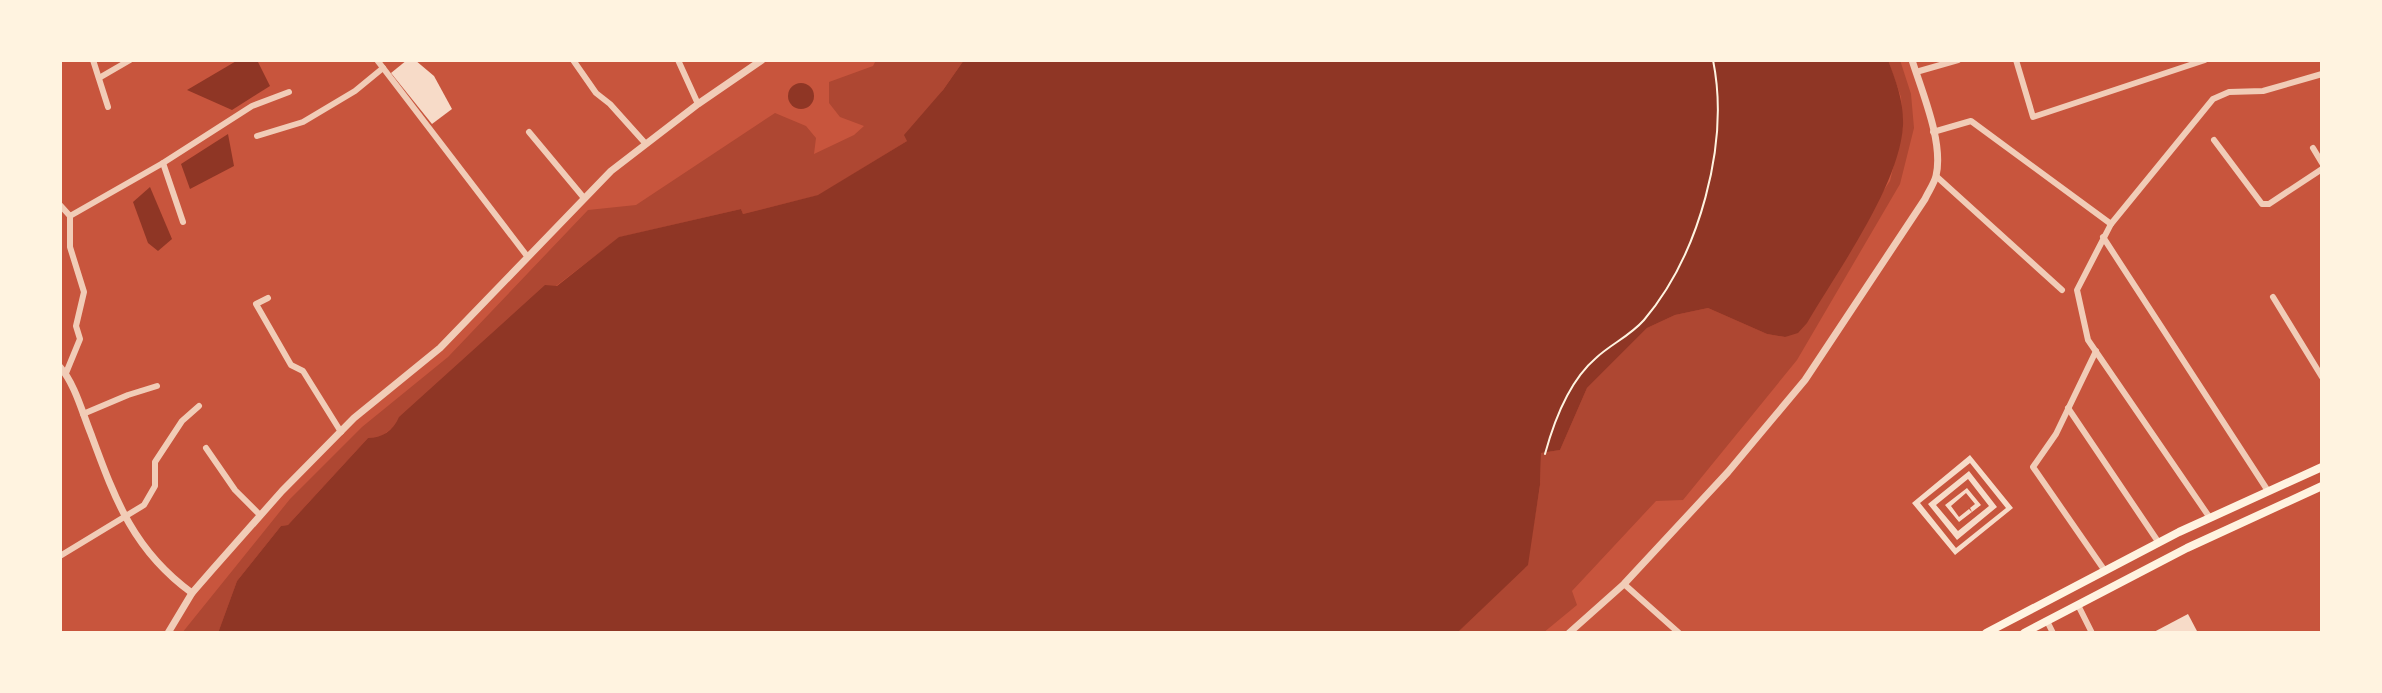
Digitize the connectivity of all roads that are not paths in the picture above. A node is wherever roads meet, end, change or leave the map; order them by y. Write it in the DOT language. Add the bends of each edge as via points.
graph roads {
  1 [pos="93,60"];
  2 [pos="130,60"];
  3 [pos="377,60"];
  4 [pos="573,60"];
  5 [pos="678,60"];
  6 [pos="762,60"];
  7 [pos="1912,60"];
  8 [pos="1958,60"];
  9 [pos="2016,60"];
  10 [pos="2205,60"];
  11 [pos="383,68"];
  12 [pos="1916,72"];
  13 [pos="2322,74"];
  14 [pos="99,78"];
  15 [pos="289,92"];
  16 [pos="698,104"];
  17 [pos="108,107"];
  18 [pos="529,132"];
  19 [pos="1933,132"];
  20 [pos="257,136"];
  21 [pos="2214,140"];
  22 [pos="645,143"];
  23 [pos="2313,148"];
  24 [pos="163,163"];
  25 [pos="2322,166"];
  26 [pos="1936,176"];
  27 [pos="584,198"];
  28 [pos="60,205"];
  29 [pos="70,216"];
  30 [pos="183,222"];
  31 [pos="2111,224"];
  32 [pos="2103,237"];
  33 [pos="70,247"];
  34 [pos="60,250"];
  35 [pos="527,256"];
  36 [pos="2062,290"];
  37 [pos="2273,297"];
  38 [pos="268,298"];
  39 [pos="2096,351"];
  40 [pos="63,370"];
  41 [pos="2322,377"];
  42 [pos="157,386"];
  43 [pos="199,406"];
  44 [pos="2068,408"];
  45 [pos="83,414"];
  46 [pos="341,432"];
  47 [pos="206,448"];
  48 [pos="2322,467"];
  49 [pos="2322,486"];
  50 [pos="2268,491"];
  51 [pos="260,515"];
  52 [pos="124,518"];
  53 [pos="2210,518"];
  54 [pos="2159,543"];
  55 [pos="60,556"];
  56 [pos="2105,571"];
  57 [pos="1624,584"];
  58 [pos="192,593"];
  59 [pos="2039,605"];
  60 [pos="2078,605"];
  61 [pos="2047,621"];
  62 [pos="168,633"];
  63 [pos="1569,633"];
  64 [pos="1679,633"];
  65 [pos="1986,633"];
  66 [pos="2024,633"];
  67 [pos="2053,633"];
  68 [pos="2092,633"];
  1 -- 14 [label="street"];
  2 -- 14 [label="street"];
  3 -- 11 [label="street"];
  4 -- 22 [label="street" via="596,93"];
  5 -- 16 [label="street"];
  6 -- 16 [label="street"];
  7 -- 12 [label="street"];
  8 -- 12 [label="street"];
  9 -- 10 [label="street" via="2033,117"];
  11 -- 20 [label="street" via="303,122"];
  11 -- 35 [label="street"];
  12 -- 19 [label="street"];
  13 -- 31 [label="street" via="2213,99"];
  14 -- 17 [label="street"];
  15 -- 24 [label="street" via="252,106"];
  16 -- 22 [label="street"];
  18 -- 27 [label="street"];
  19 -- 26 [label="street"];
  19 -- 31 [label="street" via="1971,121"];
  21 -- 25 [label="street" via="2262,204"];
  22 -- 27 [label="street"];
  23 -- 25 [label="street"];
  24 -- 29 [label="street"];
  24 -- 30 [label="street"];
  26 -- 36 [label="street"];
  26 -- 57 [label="street" via="1805,380"];
  27 -- 35 [label="street"];
  28 -- 29 [label="street"];
  29 -- 33 [label="street"];
  31 -- 32 [label="street"];
  32 -- 39 [label="street" via="2077,290 2088,340"];
  32 -- 50 [label="street"];
  33 -- 34 [label="street"];
  33 -- 40 [label="street" via="84,292 76,326 80,339"];
  35 -- 46 [label="street" via="440,348"];
  37 -- 41 [label="street"];
  38 -- 46 [label="street" via="256,304 291,365 303,371"];
  39 -- 44 [label="street"];
  39 -- 53 [label="street"];
  40 -- 45 [label="street"];
  42 -- 45 [label="street"];
  43 -- 52 [label="street" via="182,421 155,462 155,486 144,505"];
  44 -- 54 [label="street"];
  44 -- 56 [label="street" via="2033,467"];
  45 -- 52 [label="street"];
  46 -- 51 [label="street"];
  47 -- 51 [label="street"];
  48 -- 50 [label="main road"];
  49 -- 60 [label="main road"];
  50 -- 53 [label="main road"];
  51 -- 58 [label="street"];
  52 -- 55 [label="street"];
  52 -- 58 [label="street" via="166,573"];
  53 -- 54 [label="main road"];
  54 -- 56 [label="main road"];
  56 -- 59 [label="main road"];
  57 -- 63 [label="street"];
  57 -- 64 [label="street"];
  58 -- 62 [label="street"];
  59 -- 61 [label="street"];
  59 -- 65 [label="main road"];
  60 -- 61 [label="main road"];
  60 -- 68 [label="street"];
  61 -- 66 [label="main road"];
  61 -- 67 [label="street"];
}
